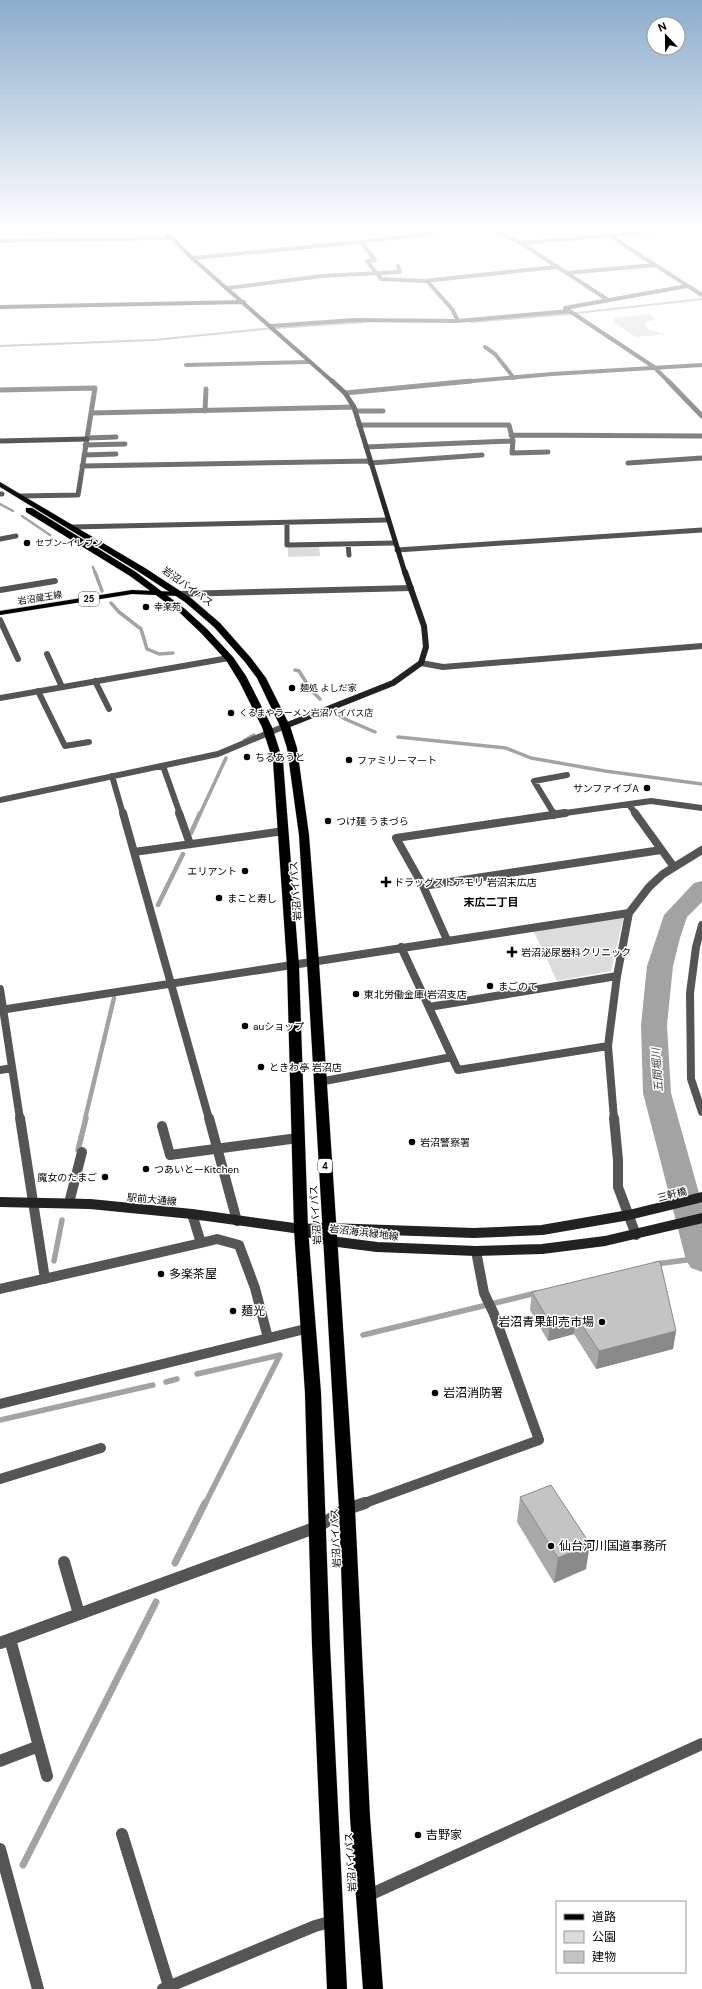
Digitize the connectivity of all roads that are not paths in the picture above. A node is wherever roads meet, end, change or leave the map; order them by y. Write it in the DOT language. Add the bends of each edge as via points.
graph roads {
  1 [pos="268,324"];
  2 [pos="309,324"];
  3 [pos="589,324"];
  4 [pos="271,327"];
  5 [pos="485,346"];
  6 [pos="310,362"];
  7 [pos="186,365"];
  8 [pos="702,365"];
  9 [pos="654,368"];
  10 [pos="514,378"];
  11 [pos="206,389"];
  12 [pos="0,390"];
  13 [pos="345,393"];
  14 [pos="354,409"];
  15 [pos="205,411"];
  16 [pos="383,411"];
  17 [pos="91,413"];
  18 [pos="702,416"];
  19 [pos="359,425"];
  20 [pos="511,435"];
  21 [pos="702,436"];
  22 [pos="116,437"];
  23 [pos="87,438"];
  24 [pos="0,441"];
  25 [pos="513,442"];
  26 [pos="126,444"];
  27 [pos="86,445"];
  28 [pos="366,447"];
  29 [pos="548,452"];
  30 [pos="116,454"];
  31 [pos="482,454"];
  32 [pos="84,455"];
  33 [pos="702,458"];
  34 [pos="370,462"];
  35 [pos="628,462"];
  36 [pos="82,466"];
  37 [pos="1,491"];
  38 [pos="20,496"];
  39 [pos="388,520"];
  40 [pos="287,523"];
  41 [pos="72,527"];
  42 [pos="702,530"];
  43 [pos="16,536"];
  44 [pos="0,539"];
  45 [pos="395,543"];
  46 [pos="348,544"];
  47 [pos="397,550"];
  48 [pos="349,555"];
  49 [pos="55,581"];
  50 [pos="411,588"];
  51 [pos="0,590"];
  52 [pos="159,593"];
  53 [pos="179,594"];
  54 [pos="0,613"];
  55 [pos="0,620"];
  56 [pos="702,646"];
  57 [pos="47,654"];
  58 [pos="229,658"];
  59 [pos="18,659"];
  60 [pos="421,663"];
  61 [pos="96,681"];
  62 [pos="62,687"];
  63 [pos="38,691"];
  64 [pos="0,698"];
  65 [pos="109,709"];
  66 [pos="285,726"];
  67 [pos="270,733"];
  68 [pos="89,742"];
  69 [pos="163,766"];
  70 [pos="567,775"];
  71 [pos="112,776"];
  72 [pos="0,800"];
  73 [pos="629,805"];
  74 [pos="702,808"];
  75 [pos="554,815"];
  76 [pos="284,831"];
  77 [pos="190,844"];
  78 [pos="661,850"];
  79 [pos="702,850"];
  80 [pos="134,852"];
  81 [pos="674,867"];
  82 [pos="423,886"];
  83 [pos="629,913"];
  84 [pos="702,925"];
  85 [pos="447,940"];
  86 [pos="401,947"];
  87 [pos="313,962"];
  88 [pos="293,966"];
  89 [pos="617,976"];
  90 [pos="172,984"];
  91 [pos="0,989"];
  92 [pos="429,1007"];
  93 [pos="1,1010"];
  94 [pos="608,1046"];
  95 [pos="452,1058"];
  96 [pos="12,1068"];
  97 [pos="0,1070"];
  98 [pos="319,1082"];
  99 [pos="702,1112"];
  100 [pos="162,1126"];
  101 [pos="298,1138"];
  102 [pos="216,1148"];
  103 [pos="82,1152"];
  104 [pos="702,1197"];
  105 [pos="0,1202"];
  106 [pos="32,1202"];
  107 [pos="69,1203"];
  108 [pos="648,1211"];
  109 [pos="192,1214"];
  110 [pos="629,1215"];
  111 [pos="702,1218"];
  112 [pos="237,1221"];
  113 [pos="301,1229"];
  114 [pos="636,1234"];
  115 [pos="329,1235"];
  116 [pos="201,1243"];
  117 [pos="476,1251"];
  118 [pos="45,1280"];
  119 [pos="0,1289"];
  120 [pos="309,1328"];
  121 [pos="268,1338"];
  122 [pos="0,1404"];
  123 [pos="101,1448"];
  124 [pos="0,1480"];
  125 [pos="347,1509"];
  126 [pos="317,1527"];
  127 [pos="64,1562"];
  128 [pos="79,1614"];
  129 [pos="3,1641"];
  130 [pos="702,1744"];
  131 [pos="39,1746"];
  132 [pos="0,1761"];
  133 [pos="47,1776"];
  134 [pos="122,1834"];
  135 [pos="0,1849"];
  136 [pos="366,1896"];
  137 [pos="333,1921"];
  138 [pos="166,1988"];
  139 [pos="38,1989"];
  140 [pos="337,1989"];
  141 [pos="373,1989"];
  1 -- 4 [label="street"];
  2 -- 4 [label="street"];
  3 -- 9 [label="street"];
  4 -- 6 [label="street"];
  5 -- 10 [label="street" via="496,354"];
  6 -- 7 [label="street"];
  6 -- 13 [label="street"];
  8 -- 9 [label="street"];
  9 -- 10 [label="street"];
  9 -- 18 [label="street"];
  10 -- 13 [label="street"];
  11 -- 15 [label="street"];
  12 -- 17 [label="street" via="95,388"];
  13 -- 14 [label="street"];
  14 -- 15 [label="street"];
  14 -- 16 [label="street"];
  14 -- 19 [label="street"];
  15 -- 17 [label="street"];
  17 -- 23 [label="street"];
  19 -- 20 [label="street" via="509,425"];
  19 -- 28 [label="street"];
  20 -- 21 [label="street"];
  20 -- 25 [label="street"];
  22 -- 23 [label="street"];
  23 -- 24 [label="street"];
  23 -- 27 [label="street"];
  25 -- 28 [label="street"];
  25 -- 29 [label="street" via="512,453"];
  26 -- 27 [label="street"];
  27 -- 32 [label="street"];
  28 -- 34 [label="street"];
  30 -- 32 [label="street"];
  31 -- 34 [label="street"];
  32 -- 36 [label="street"];
  33 -- 35 [label="street"];
  34 -- 36 [label="street"];
  34 -- 39 [label="street"];
  36 -- 38 [label="street" via="78,495"];
  37 -- 38 [label="highway, 岩沼バイパス / 4"];
  37 -- 52 [label="highway, 岩沼バイパス / 4"];
  38 -- 41 [label="highway, 岩沼バイパス / 4"];
  39 -- 40 [label="street"];
  39 -- 45 [label="street"];
  40 -- 41 [label="street"];
  40 -- 46 [label="street" via="287,545"];
  41 -- 53 [label="highway, 岩沼バイパス / 4"];
  42 -- 47 [label="street"];
  43 -- 44 [label="street"];
  45 -- 46 [label="street"];
  45 -- 47 [label="street"];
  46 -- 48 [label="street"];
  47 -- 50 [label="street"];
  49 -- 51 [label="street"];
  50 -- 53 [label="street"];
  50 -- 60 [label="street" via="424,626 426,647"];
  52 -- 53 [label="main road, 岩沼蔵王線 / 25"];
  52 -- 54 [label="main road, 岩沼蔵王線 / 25" via="132,592"];
  52 -- 58 [label="highway, 岩沼バイパス / 4" via="205,630"];
  53 -- 66 [label="highway, 岩沼バイパス / 4" via="217,625 248,660 261,678"];
  55 -- 59 [label="street"];
  56 -- 60 [label="street" via="443,667"];
  57 -- 62 [label="street"];
  58 -- 61 [label="street"];
  58 -- 67 [label="highway, 岩沼バイパス / 4" via="247,686"];
  60 -- 66 [label="street" via="392,683"];
  61 -- 62 [label="street"];
  61 -- 65 [label="street"];
  62 -- 63 [label="street"];
  63 -- 64 [label="street"];
  63 -- 68 [label="street" via="65,746"];
  66 -- 67 [label="street"];
  66 -- 87 [label="highway, 岩沼バイパス / 4" via="292,748 300,796"];
  67 -- 69 [label="street" via="218,754"];
  67 -- 76 [label="highway, 岩沼バイパス / 4" via="278,754"];
  69 -- 71 [label="street"];
  69 -- 77 [label="street"];
  70 -- 75 [label="street" via="534,781"];
  71 -- 72 [label="street"];
  71 -- 80 [label="street"];
  73 -- 74 [label="street" via="651,801"];
  73 -- 75 [label="street"];
  73 -- 78 [label="street"];
  75 -- 82 [label="street" via="396,838"];
  76 -- 77 [label="street"];
  76 -- 88 [label="highway, 岩沼バイパス / 4"];
  77 -- 80 [label="street"];
  78 -- 81 [label="street"];
  78 -- 82 [label="street"];
  79 -- 81 [label="street"];
  80 -- 90 [label="street"];
  81 -- 83 [label="street" via="649,887"];
  82 -- 85 [label="street"];
  83 -- 85 [label="street"];
  83 -- 89 [label="street"];
  84 -- 99 [label="street" via="696,947 690,993 691,1079"];
  85 -- 86 [label="street"];
  86 -- 87 [label="street"];
  86 -- 92 [label="street"];
  87 -- 88 [label="street"];
  87 -- 98 [label="highway, 岩沼バイパス / 4"];
  88 -- 90 [label="street"];
  88 -- 101 [label="highway, 岩沼バイパス / 4"];
  89 -- 92 [label="street"];
  89 -- 94 [label="street"];
  90 -- 93 [label="street"];
  90 -- 102 [label="street"];
  91 -- 93 [label="street"];
  92 -- 95 [label="street"];
  93 -- 96 [label="street"];
  94 -- 95 [label="street" via="458,1070"];
  94 -- 110 [label="street" via="618,1187"];
  95 -- 98 [label="street"];
  96 -- 97 [label="street"];
  96 -- 106 [label="street"];
  98 -- 115 [label="highway, 岩沼バイパス / 4"];
  100 -- 102 [label="street" via="170,1155"];
  101 -- 102 [label="street"];
  101 -- 113 [label="highway, 岩沼バイパス / 4"];
  102 -- 112 [label="street"];
  103 -- 107 [label="street"];
  104 -- 108 [label="street, 三軒橋"];
  105 -- 106 [label="street, 駅前大通線"];
  106 -- 107 [label="street, 駅前大通線"];
  106 -- 118 [label="street"];
  107 -- 109 [label="street, 駅前大通線"];
  108 -- 110 [label="street, 岩沼海浜緑地線"];
  109 -- 112 [label="street, 駅前大通線"];
  109 -- 116 [label="street"];
  110 -- 114 [label="street"];
  110 -- 115 [label="street, 岩沼海浜緑地線" via="542,1230 474,1234"];
  111 -- 114 [label="street, 岩沼海浜緑地線"];
  112 -- 113 [label="street, 駅前大通線"];
  113 -- 115 [label="street, 岩沼海浜緑地線"];
  113 -- 115 [label="street, 岩沼海浜緑地線"];
  113 -- 120 [label="highway, 岩沼バイパス / 4"];
  114 -- 117 [label="street, 岩沼海浜緑地線" via="542,1249"];
  115 -- 117 [label="street, 岩沼海浜緑地線" via="377,1247"];
  115 -- 125 [label="highway, 岩沼バイパス / 4"];
  116 -- 118 [label="street"];
  116 -- 121 [label="street" via="217,1238 239,1245 255,1288"];
  117 -- 125 [label="street" via="484,1293 494,1314 539,1440"];
  118 -- 119 [label="street"];
  120 -- 121 [label="street"];
  120 -- 126 [label="highway, 岩沼バイパス / 4"];
  121 -- 122 [label="street"];
  123 -- 124 [label="street"];
  125 -- 126 [label="street"];
  125 -- 136 [label="highway, 岩沼バイパス / 4" via="360,1817"];
  126 -- 128 [label="street"];
  126 -- 137 [label="highway, 岩沼バイパス / 4"];
  127 -- 128 [label="street"];
  128 -- 129 [label="street"];
  129 -- 131 [label="street"];
  130 -- 136 [label="street"];
  131 -- 132 [label="street"];
  131 -- 133 [label="street"];
  134 -- 138 [label="street"];
  135 -- 139 [label="street"];
  136 -- 141 [label="highway, 岩沼バイパス / 4"];
  137 -- 138 [label="street" via="314,1926"];
  137 -- 140 [label="highway, 岩沼バイパス / 4"];
}
